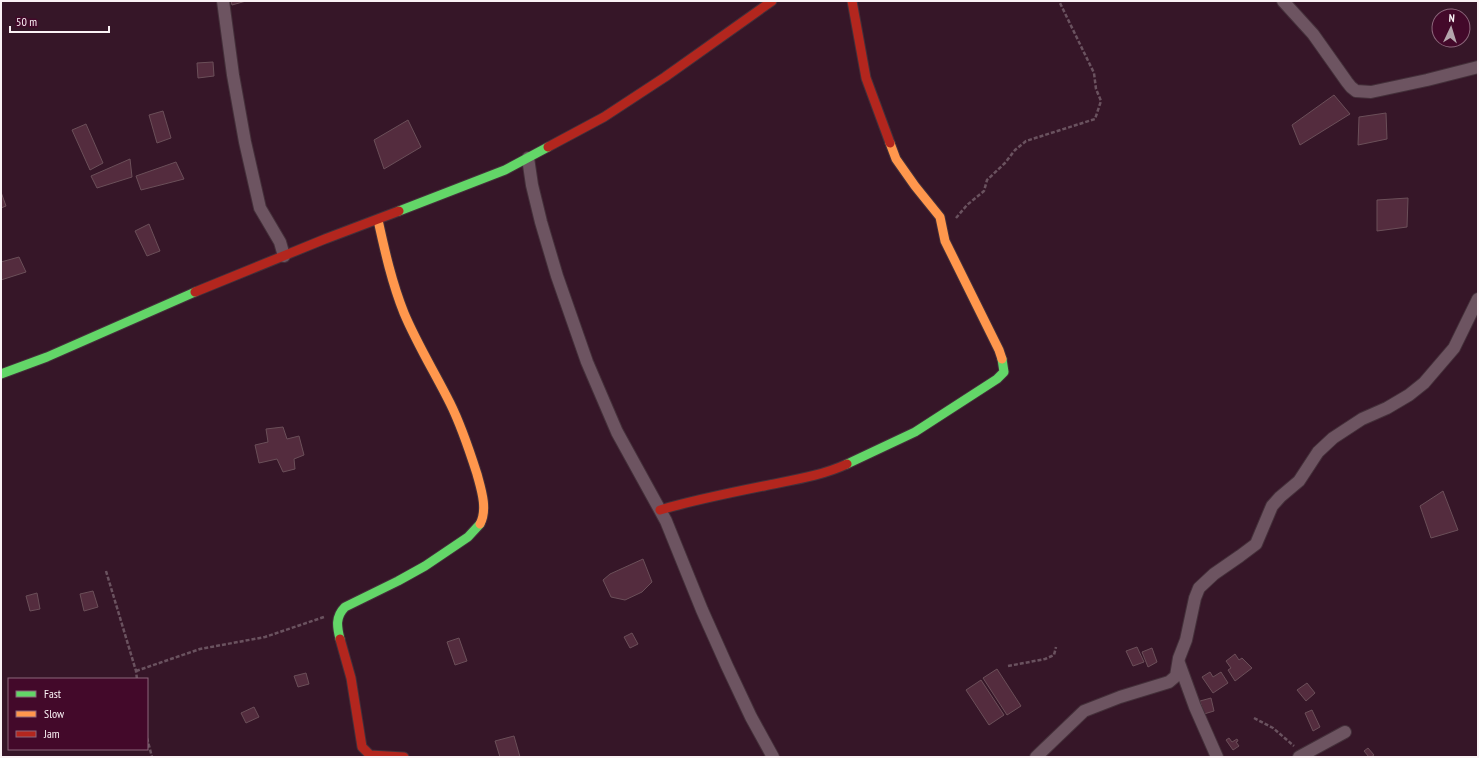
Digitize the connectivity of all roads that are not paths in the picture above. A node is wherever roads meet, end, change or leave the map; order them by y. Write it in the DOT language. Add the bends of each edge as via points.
graph roads {
  1 [pos="223,1"];
  2 [pos="772,1"];
  3 [pos="852,1"];
  4 [pos="1283,1"];
  5 [pos="1478,67"];
  6 [pos="528,158"];
  7 [pos="378,220"];
  8 [pos="284,256"];
  9 [pos="1478,299"];
  10 [pos="1,374"];
  11 [pos="660,510"];
  12 [pos="1177,658"];
  13 [pos="1345,732"];
  14 [pos="1301,756"];
  15 [pos="404,757"];
  16 [pos="773,757"];
  17 [pos="1036,757"];
  18 [pos="1217,757"];
  1 -- 8 [label="street" via="245,142 260,208 280,242"];
  2 -- 6 [label="street" via="604,117"];
  3 -- 11 [label="street" via="866,78 896,159 940,217 948,248 999,350 1004,369 1001,377 915,432 831,471 694,500"];
  4 -- 5 [label="street" via="1313,34 1356,91 1371,92"];
  6 -- 7 [label="street" via="469,185"];
  6 -- 11 [label="street" via="541,222 587,362 617,432"];
  7 -- 8 [label="street"];
  7 -- 15 [label="street" via="386,258 403,311 451,405 471,454 480,488 483,514 480,524 461,543 389,587 348,606 341,611 336,623 351,678 362,747 370,755"];
  8 -- 10 [label="street" via="192,293 47,357"];
  9 -- 12 [label="street" via="1454,348 1428,379 1409,395 1362,419 1333,438 1318,452 1299,480 1272,506 1256,544 1199,588 1186,640"];
  11 -- 16 [label="street" via="727,666"];
  12 -- 17 [label="street" via="1176,676 1169,682 1084,711"];
  12 -- 18 [label="street"];
  13 -- 14 [label="street"];
}
